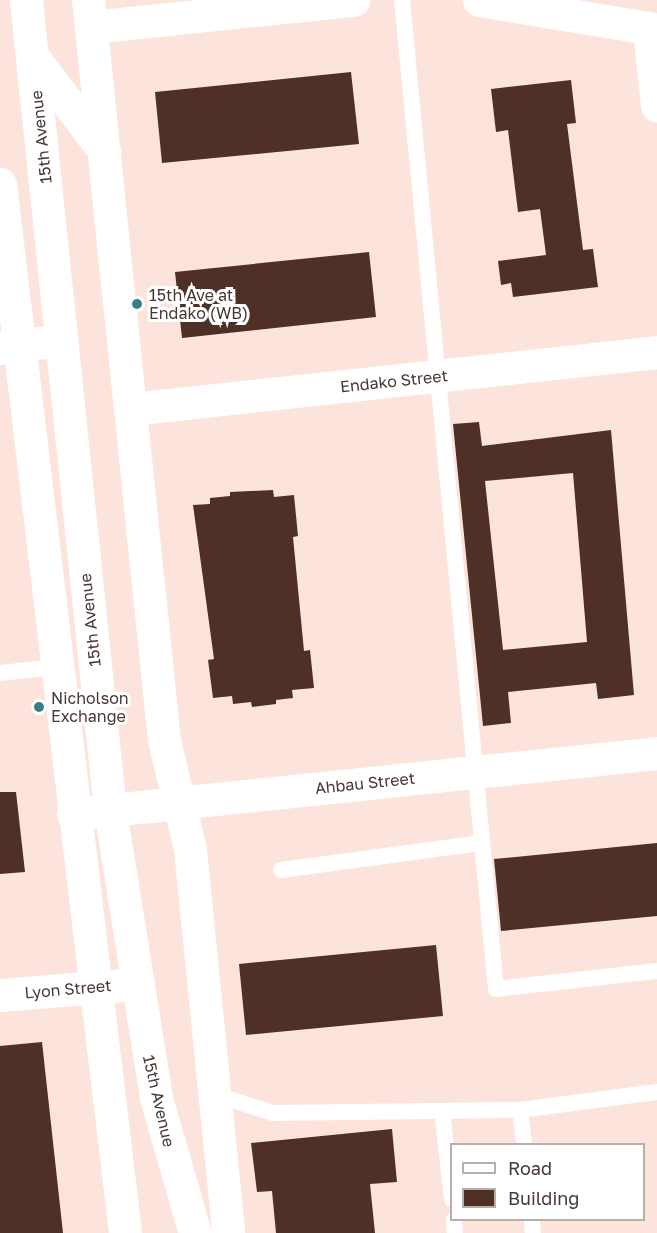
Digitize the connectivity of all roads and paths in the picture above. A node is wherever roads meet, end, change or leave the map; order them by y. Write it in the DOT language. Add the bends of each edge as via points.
graph roads {
  1 [pos="26,0"];
  2 [pos="354,0"];
  3 [pos="402,0"];
  4 [pos="479,0"];
  5 [pos="89,14"];
  6 [pos="32,55"];
  7 [pos="657,106"];
  8 [pos="104,151"];
  9 [pos="0,184"];
  10 [pos="61,340"];
  11 [pos="9,347"];
  12 [pos="657,352"];
  13 [pos="437,376"];
  14 [pos="130,410"];
  15 [pos="56,667"];
  16 [pos="0,673"];
  17 [pos="657,753"];
  18 [pos="472,772"];
  19 [pos="179,802"];
  20 [pos="110,810"];
  21 [pos="73,814"];
  22 [pos="480,843"];
  23 [pos="281,870"];
  24 [pos="657,971"];
  25 [pos="135,984"];
  26 [pos="93,986"];
  27 [pos="0,995"];
  28 [pos="657,1092"];
  29 [pos="214,1094"];
  30 [pos="442,1110"];
  31 [pos="520,1110"];
  32 [pos="524,1143"];
  33 [pos="450,1181"];
  34 [pos="125,1233"];
  35 [pos="195,1233"];
  36 [pos="228,1233"];
  1 -- 6 [label="street, 15th Avenue"];
  2 -- 5 [label="street"];
  3 -- 13 [label="lane"];
  4 -- 7 [label="street" via="649,28"];
  5 -- 8 [label="street"];
  6 -- 8 [label="street"];
  6 -- 10 [label="street, 15th Avenue"];
  8 -- 14 [label="street"];
  9 -- 11 [label="street"];
  10 -- 11 [label="street"];
  10 -- 20 [label="street, 15th Avenue"];
  11 -- 15 [label="street"];
  12 -- 13 [label="street, Endako Street"];
  13 -- 14 [label="street, Endako Street"];
  13 -- 18 [label="lane"];
  14 -- 19 [label="street" via="164,740"];
  15 -- 16 [label="lane"];
  15 -- 21 [label="street"];
  17 -- 18 [label="street, Ahbau Street"];
  18 -- 19 [label="street, Ahbau Street"];
  18 -- 22 [label="lane"];
  19 -- 20 [label="street, Ahbau Street"];
  19 -- 29 [label="street" via="190,849"];
  20 -- 21 [label="street, Ahbau Street"];
  20 -- 25 [label="street, 15th Avenue"];
  21 -- 26 [label="street"];
  22 -- 23 [label="lane"];
  22 -- 24 [label="lane" via="496,989"];
  25 -- 26 [label="street, Lyon Street"];
  25 -- 35 [label="street, 15th Avenue" via="156,1098"];
  26 -- 27 [label="street, Lyon Street"];
  26 -- 34 [label="street"];
  28 -- 31 [label="lane"];
  29 -- 30 [label="lane" via="273,1113"];
  29 -- 36 [label="street"];
  30 -- 31 [label="lane"];
  30 -- 33 [label="lane"];
  31 -- 32 [label="lane"];
}
